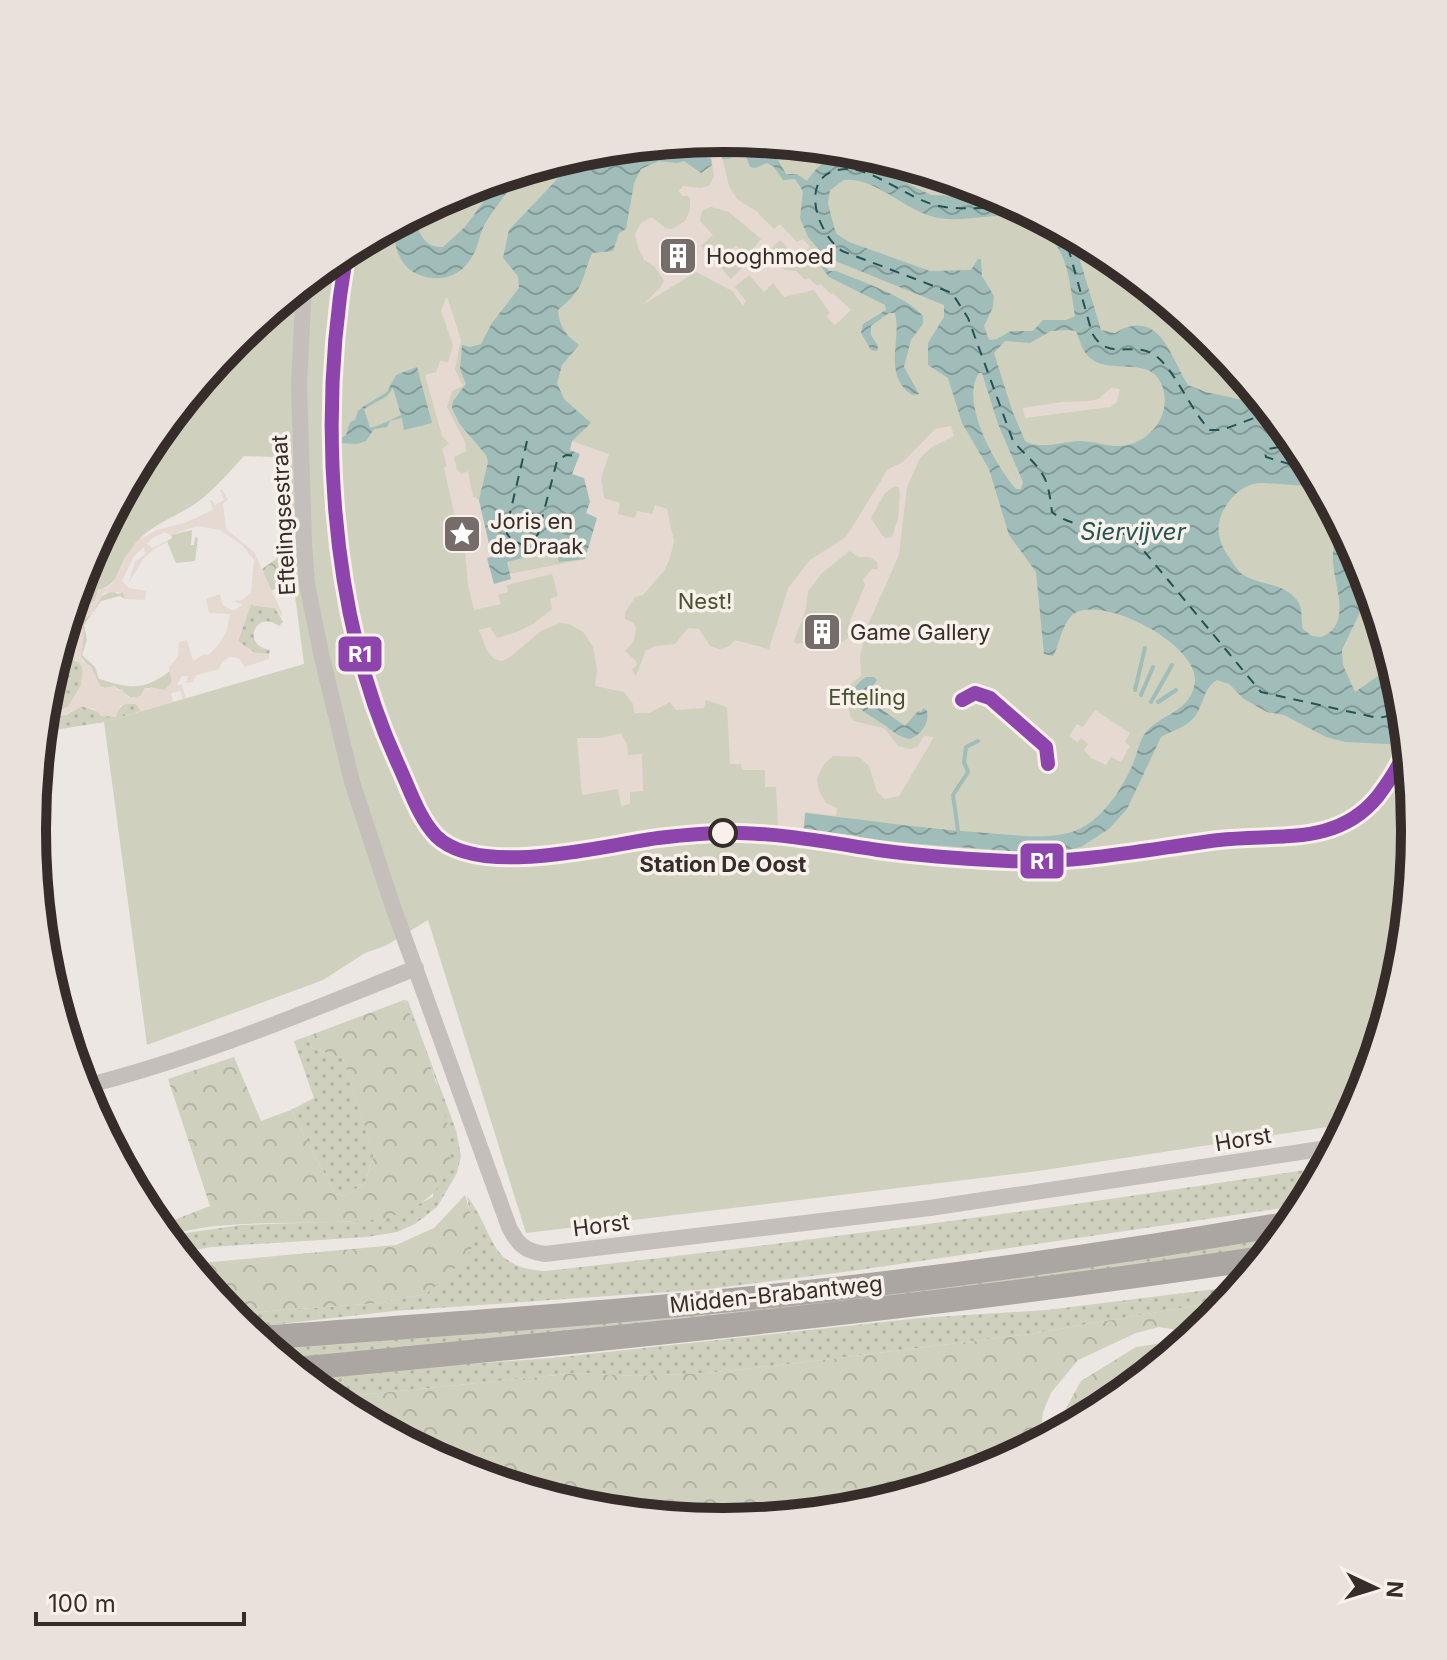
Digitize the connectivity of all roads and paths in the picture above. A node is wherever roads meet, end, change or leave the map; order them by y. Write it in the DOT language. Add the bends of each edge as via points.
graph roads {
  1 [pos="303,299"];
  2 [pos="416,968"];
  3 [pos="96,1084"];
  4 [pos="1321,1149"];
  5 [pos="1272,1226"];
  6 [pos="1246,1260"];
  7 [pos="1198,1268"];
  8 [pos="1237,1272"];
  9 [pos="275,1337"];
  10 [pos="312,1367"];
  1 -- 2 [label="street, Eftelingsestraat" via="299,385 307,584 352,782"];
  2 -- 3 [label="street" via="227,1044"];
  2 -- 4 [label="street, Horst" via="509,1227 529,1251 545,1254 930,1208"];
  5 -- 9 [label="highway, Midden-Brabantweg" via="860,1286"];
  6 -- 7 [label="highway, Midden-Brabantweg"];
  7 -- 8 [label="highway"];
  7 -- 10 [label="highway, Midden-Brabantweg" via="634,1336"];
}
